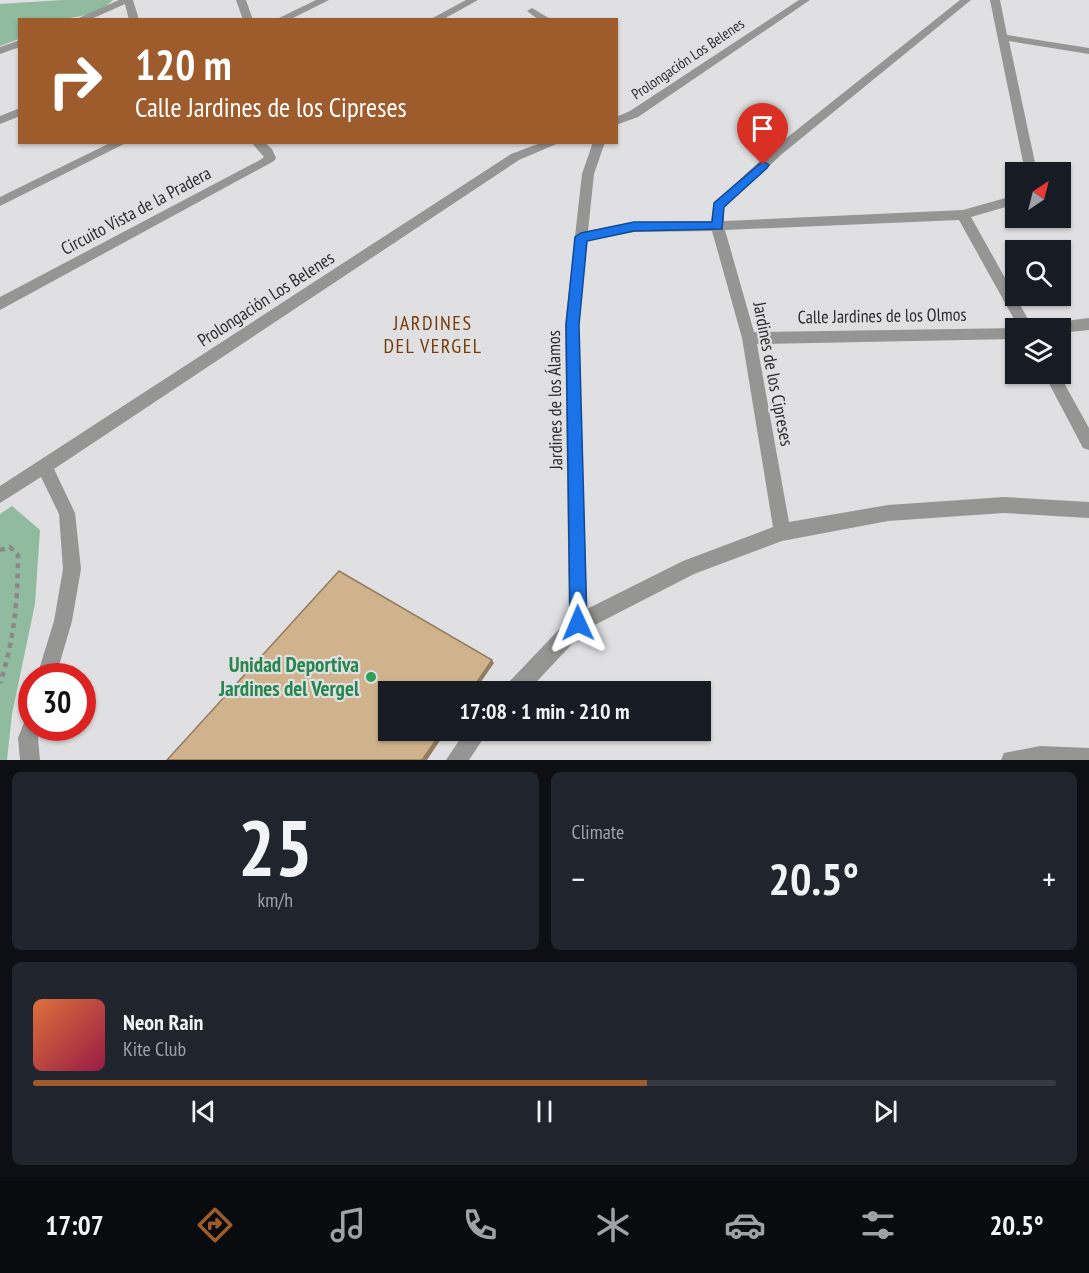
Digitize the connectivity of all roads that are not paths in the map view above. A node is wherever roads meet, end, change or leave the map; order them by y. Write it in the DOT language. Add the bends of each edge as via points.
graph roads {
  1 [pos="128,0"];
  2 [pos="242,0"];
  3 [pos="324,0"];
  4 [pos="473,0"];
  5 [pos="805,0"];
  6 [pos="966,0"];
  7 [pos="994,0"];
  8 [pos="532,11"];
  9 [pos="84,18"];
  10 [pos="133,18"];
  11 [pos="247,18"];
  12 [pos="284,18"];
  13 [pos="438,18"];
  14 [pos="544,18"];
  15 [pos="1002,37"];
  16 [pos="18,44"];
  17 [pos="0,51"];
  18 [pos="1089,51"];
  19 [pos="18,112"];
  20 [pos="0,120"];
  21 [pos="618,120"];
  22 [pos="119,144"];
  23 [pos="258,144"];
  24 [pos="551,144"];
  25 [pos="598,144"];
  26 [pos="1029,162"];
  27 [pos="0,202"];
  28 [pos="1005,202"];
  29 [pos="963,215"];
  30 [pos="717,226"];
  31 [pos="581,237"];
  32 [pos="0,304"];
  33 [pos="1020,318"];
  34 [pos="1089,324"];
  35 [pos="1071,326"];
  36 [pos="1005,333"];
  37 [pos="749,338"];
  38 [pos="1057,384"];
  39 [pos="1089,443"];
  40 [pos="44,466"];
  41 [pos="0,495"];
  42 [pos="1089,510"];
  43 [pos="782,532"];
  44 [pos="578,623"];
  45 [pos="50,663"];
  46 [pos="523,681"];
  47 [pos="28,741"];
  48 [pos="471,741"];
  49 [pos="1089,758"];
  50 [pos="30,760"];
  51 [pos="456,760"];
  52 [pos="1011,760"];
  1 -- 9 [label="street"];
  1 -- 10 [label="street"];
  2 -- 11 [label="street"];
  3 -- 12 [label="street"];
  4 -- 13 [label="street"];
  5 -- 21 [label="street, Prolongación Los Belenes" via="634,114"];
  6 -- 30 [label="street" via="778,151 718,206"];
  7 -- 15 [label="street"];
  8 -- 14 [label="street"];
  15 -- 18 [label="street"];
  15 -- 26 [label="street"];
  16 -- 17 [label="street"];
  19 -- 20 [label="street"];
  22 -- 27 [label="street"];
  23 -- 32 [label="street, Circuito Vista de la Pradera" via="270,158 264,163"];
  24 -- 40 [label="street, Prolongación Los Belenes" via="515,157"];
  25 -- 31 [label="street, Jardines de los Álamos" via="588,174"];
  28 -- 29 [label="street"];
  29 -- 30 [label="street"];
  29 -- 33 [label="street"];
  30 -- 31 [label="street" via="634,227"];
  30 -- 37 [label="street, Jardines de los Cipreses"];
  31 -- 44 [label="street, Jardines de los Álamos" via="572,325"];
  34 -- 35 [label="street"];
  36 -- 37 [label="street, Calle Jardines de los Olmos"];
  37 -- 43 [label="street, Jardines de los Cipreses"];
  38 -- 39 [label="street"];
  40 -- 41 [label="street, Prolongación Los Belenes"];
  40 -- 45 [label="street" via="67,513 72,569 63,621"];
  42 -- 43 [label="street" via="1004,506 888,513"];
  43 -- 44 [label="street" via="689,567"];
  44 -- 46 [label="street"];
  47 -- 50 [label="street"];
  48 -- 51 [label="street"];
  49 -- 52 [label="street" via="1040,756"];
}
